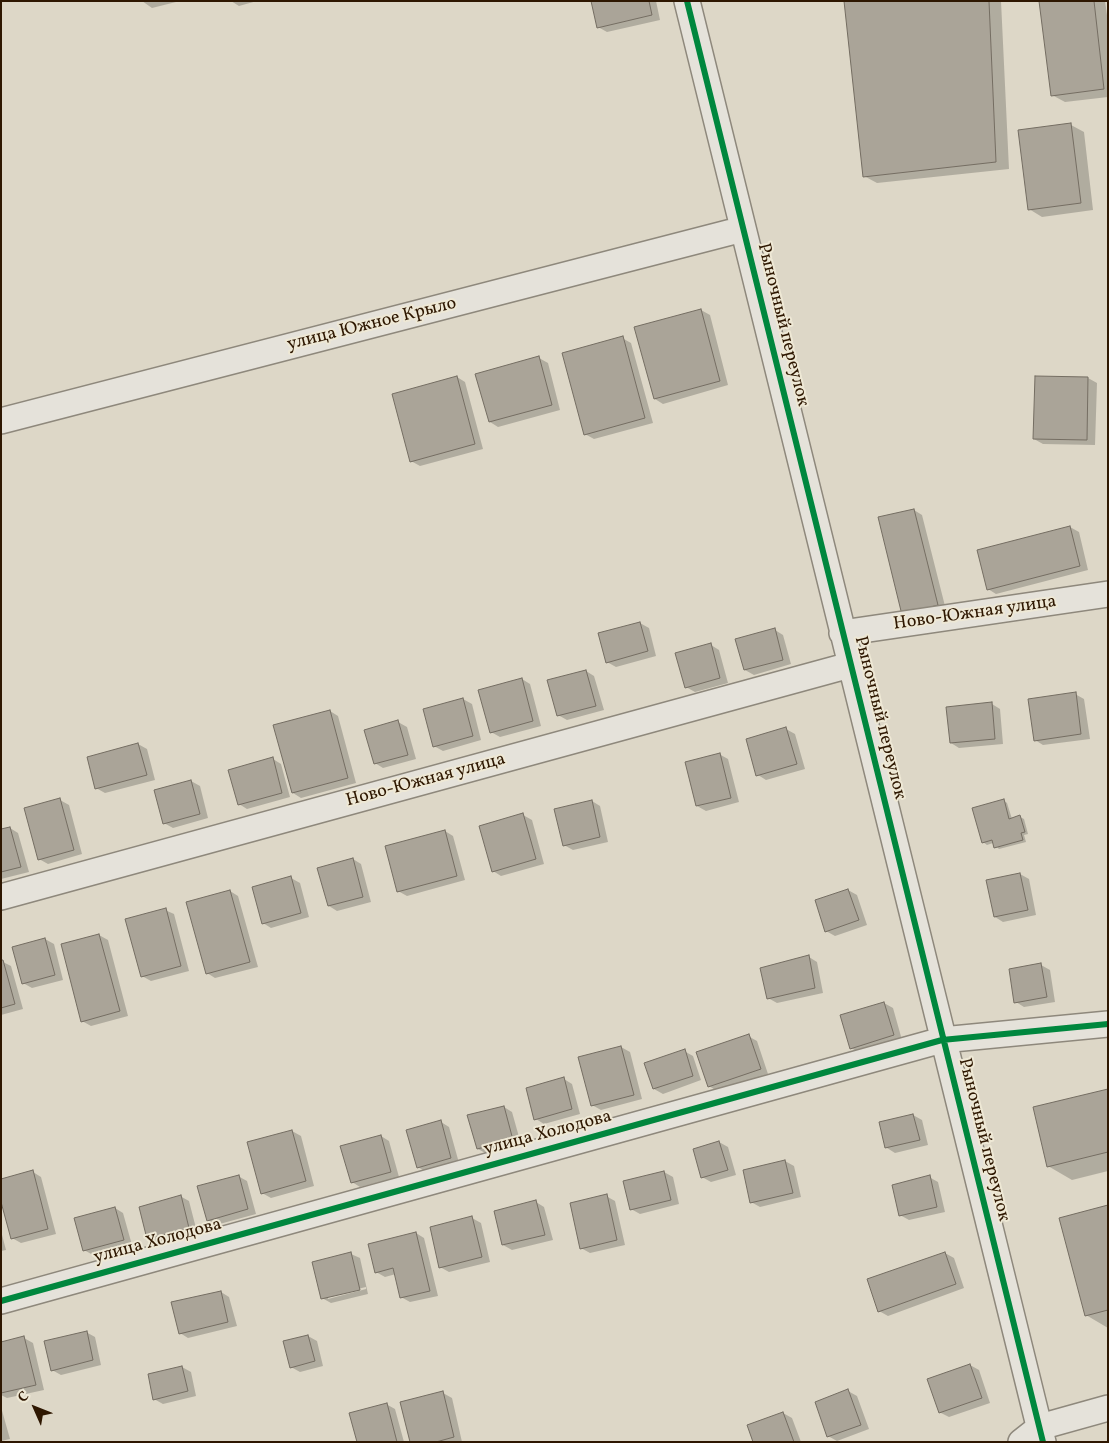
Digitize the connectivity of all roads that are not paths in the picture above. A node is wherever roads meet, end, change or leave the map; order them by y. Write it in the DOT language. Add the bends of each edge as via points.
graph roads {
  1 [pos="687,1"];
  2 [pos="743,229"];
  3 [pos="1,421"];
  4 [pos="1108,594"];
  5 [pos="842,634"];
  6 [pos="850,664"];
  7 [pos="1,897"];
  8 [pos="1108,1024"];
  9 [pos="942,1040"];
  10 [pos="1,1301"];
  11 [pos="1108,1408"];
  12 [pos="1034,1437"];
  1 -- 2 [label="street, Рыночный переулок"];
  2 -- 3 [label="street, улица Южное Крыло"];
  2 -- 5 [label="street, Рыночный переулок"];
  4 -- 5 [label="street, Ново-Южная улица"];
  5 -- 6 [label="street, Рыночный переулок"];
  6 -- 7 [label="street, Ново-Южная улица"];
  6 -- 9 [label="street, Рыночный переулок"];
  8 -- 9 [label="street, улица Холодова"];
  9 -- 10 [label="street, улица Холодова"];
  9 -- 12 [label="street, Рыночный переулок"];
  11 -- 12 [label="street"];
}
